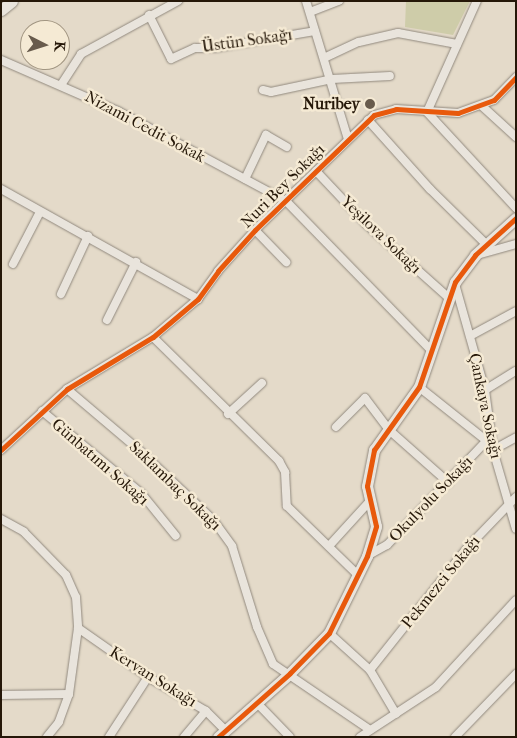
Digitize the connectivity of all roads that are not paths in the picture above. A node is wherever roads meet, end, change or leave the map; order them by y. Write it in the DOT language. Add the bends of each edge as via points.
graph roads {
  1 [pos="12,1"];
  2 [pos="178,1"];
  3 [pos="306,1"];
  4 [pos="339,1"];
  5 [pos="477,1"];
  6 [pos="1,10"];
  7 [pos="310,12"];
  8 [pos="149,15"];
  9 [pos="315,31"];
  10 [pos="457,44"];
  11 [pos="324,58"];
  12 [pos="1,60"];
  13 [pos="390,76"];
  14 [pos="516,77"];
  15 [pos="332,79"];
  16 [pos="61,85"];
  17 [pos="263,90"];
  18 [pos="482,106"];
  19 [pos="427,112"];
  20 [pos="368,120"];
  21 [pos="516,137"];
  22 [pos="348,139"];
  23 [pos="287,147"];
  24 [pos="316,171"];
  25 [pos="245,179"];
  26 [pos="1,189"];
  27 [pos="286,200"];
  28 [pos="516,208"];
  29 [pos="40,212"];
  30 [pos="516,218"];
  31 [pos="255,230"];
  32 [pos="88,236"];
  33 [pos="516,244"];
  34 [pos="487,245"];
  35 [pos="475,256"];
  36 [pos="136,262"];
  37 [pos="286,262"];
  38 [pos="12,264"];
  39 [pos="455,282"];
  40 [pos="61,294"];
  41 [pos="448,297"];
  42 [pos="198,300"];
  43 [pos="516,311"];
  44 [pos="107,320"];
  45 [pos="470,336"];
  46 [pos="153,337"];
  47 [pos="431,350"];
  48 [pos="516,371"];
  49 [pos="262,383"];
  50 [pos="419,386"];
  51 [pos="67,389"];
  52 [pos="485,390"];
  53 [pos="42,412"];
  54 [pos="228,414"];
  55 [pos="336,426"];
  56 [pos="388,429"];
  57 [pos="516,437"];
  58 [pos="489,439"];
  59 [pos="1,450"];
  60 [pos="493,450"];
  61 [pos="449,482"];
  62 [pos="516,497"];
  63 [pos="370,500"];
  64 [pos="508,502"];
  65 [pos="1,519"];
  66 [pos="516,529"];
  67 [pos="176,536"];
  68 [pos="329,546"];
  69 [pos="366,556"];
  70 [pos="357,574"];
  71 [pos="516,600"];
  72 [pos="78,628"];
  73 [pos="329,633"];
  74 [pos="370,670"];
  75 [pos="290,674"];
  76 [pos="516,674"];
  77 [pos="148,677"];
  78 [pos="69,694"];
  79 [pos="1,695"];
  80 [pos="257,702"];
  81 [pos="206,710"];
  82 [pos="396,714"];
  83 [pos="221,733"];
  84 [pos="371,733"];
  85 [pos="47,737"];
  86 [pos="109,737"];
  87 [pos="184,737"];
  88 [pos="290,737"];
  89 [pos="360,737"];
  90 [pos="455,737"];
  1 -- 6 [label="street"];
  2 -- 8 [label="street"];
  3 -- 7 [label="street"];
  4 -- 7 [label="street"];
  5 -- 10 [label="street"];
  7 -- 9 [label="street"];
  8 -- 9 [label="street, Üstün Sokağı" via="171,59 195,48 215,48"];
  8 -- 16 [label="street" via="81,54"];
  9 -- 11 [label="street"];
  10 -- 11 [label="street" via="398,33 359,42"];
  10 -- 19 [label="street"];
  11 -- 15 [label="street"];
  12 -- 16 [label="street, Nizami Cedit Sokak"];
  13 -- 15 [label="street"];
  14 -- 18 [label="street, Nuri Bey Sokağı" via="494,100"];
  15 -- 17 [label="street" via="271,92"];
  15 -- 22 [label="street"];
  16 -- 25 [label="street, Nizami Cedit Sokak" via="118,111"];
  18 -- 19 [label="street, Nuri Bey Sokağı" via="458,112"];
  18 -- 21 [label="street"];
  19 -- 20 [label="street, Nuri Bey Sokağı" via="396,109"];
  19 -- 28 [label="street"];
  20 -- 22 [label="street, Nuri Bey Sokağı"];
  20 -- 34 [label="street" via="430,189"];
  22 -- 24 [label="street, Nuri Bey Sokağı"];
  23 -- 25 [label="street" via="266,135"];
  24 -- 27 [label="street, Nuri Bey Sokağı"];
  24 -- 41 [label="street, Yeşilova Sokağı" via="366,224"];
  25 -- 27 [label="street, Nizami Cedit Sokak"];
  26 -- 29 [label="street"];
  27 -- 31 [label="street, Nuri Bey Sokağı"];
  27 -- 47 [label="street, Nizami Cedit Sokak"];
  29 -- 32 [label="street"];
  29 -- 38 [label="street"];
  30 -- 34 [label="street"];
  31 -- 37 [label="street"];
  31 -- 42 [label="street, Nuri Bey Sokağı" via="218,271"];
  32 -- 36 [label="street"];
  32 -- 40 [label="street"];
  33 -- 35 [label="street"];
  34 -- 35 [label="street"];
  35 -- 39 [label="street"];
  36 -- 42 [label="street"];
  36 -- 44 [label="street"];
  39 -- 41 [label="street"];
  39 -- 45 [label="street, Çankaya Sokağı"];
  41 -- 47 [label="street"];
  42 -- 46 [label="street, Nuri Bey Sokağı"];
  43 -- 45 [label="street"];
  45 -- 52 [label="street, Çankaya Sokağı"];
  46 -- 51 [label="street, Nuri Bey Sokağı"];
  46 -- 54 [label="street"];
  47 -- 50 [label="street"];
  48 -- 52 [label="street"];
  49 -- 54 [label="street"];
  50 -- 56 [label="street"];
  50 -- 58 [label="street"];
  51 -- 53 [label="street, Nuri Bey Sokağı"];
  51 -- 75 [label="street, Saklambaç Sokağı" via="139,450 214,521 232,546 257,627 273,664"];
  52 -- 58 [label="street, Çankaya Sokağı"];
  53 -- 59 [label="street, Nuri Bey Sokağı"];
  53 -- 67 [label="street, Günbatımı Sokağı" via="141,493"];
  54 -- 68 [label="street" via="279,462 284,472 287,506"];
  55 -- 56 [label="street" via="365,398"];
  56 -- 61 [label="street"];
  56 -- 63 [label="street" via="374,450 367,486"];
  57 -- 60 [label="street"];
  58 -- 60 [label="street, Çankaya Sokağı"];
  58 -- 61 [label="street, Okulyolu Sokağı"];
  60 -- 64 [label="street, Çankaya Sokağı"];
  61 -- 69 [label="street, Okulyolu Sokağı" via="387,545"];
  62 -- 64 [label="street, Pekmezci Sokağı"];
  63 -- 68 [label="street"];
  63 -- 69 [label="street" via="376,526"];
  64 -- 66 [label="street, Çankaya Sokağı"];
  64 -- 74 [label="street, Pekmezci Sokağı"];
  65 -- 72 [label="street" via="24,532 66,575 76,597"];
  68 -- 70 [label="street"];
  69 -- 70 [label="street"];
  70 -- 73 [label="street"];
  71 -- 82 [label="street" via="436,687"];
  72 -- 77 [label="street, Kervan Sokağı"];
  72 -- 78 [label="street"];
  73 -- 74 [label="street"];
  73 -- 75 [label="street"];
  74 -- 82 [label="street"];
  75 -- 80 [label="street"];
  75 -- 84 [label="street, Saklambaç Sokağı"];
  76 -- 90 [label="street"];
  77 -- 81 [label="street, Kervan Sokağı"];
  77 -- 86 [label="street"];
  78 -- 79 [label="street"];
  78 -- 85 [label="street" via="59,722"];
  80 -- 83 [label="street"];
  80 -- 88 [label="street"];
  81 -- 83 [label="street, Kervan Sokağı"];
  81 -- 87 [label="street"];
  82 -- 84 [label="street"];
  84 -- 89 [label="street"];
}
